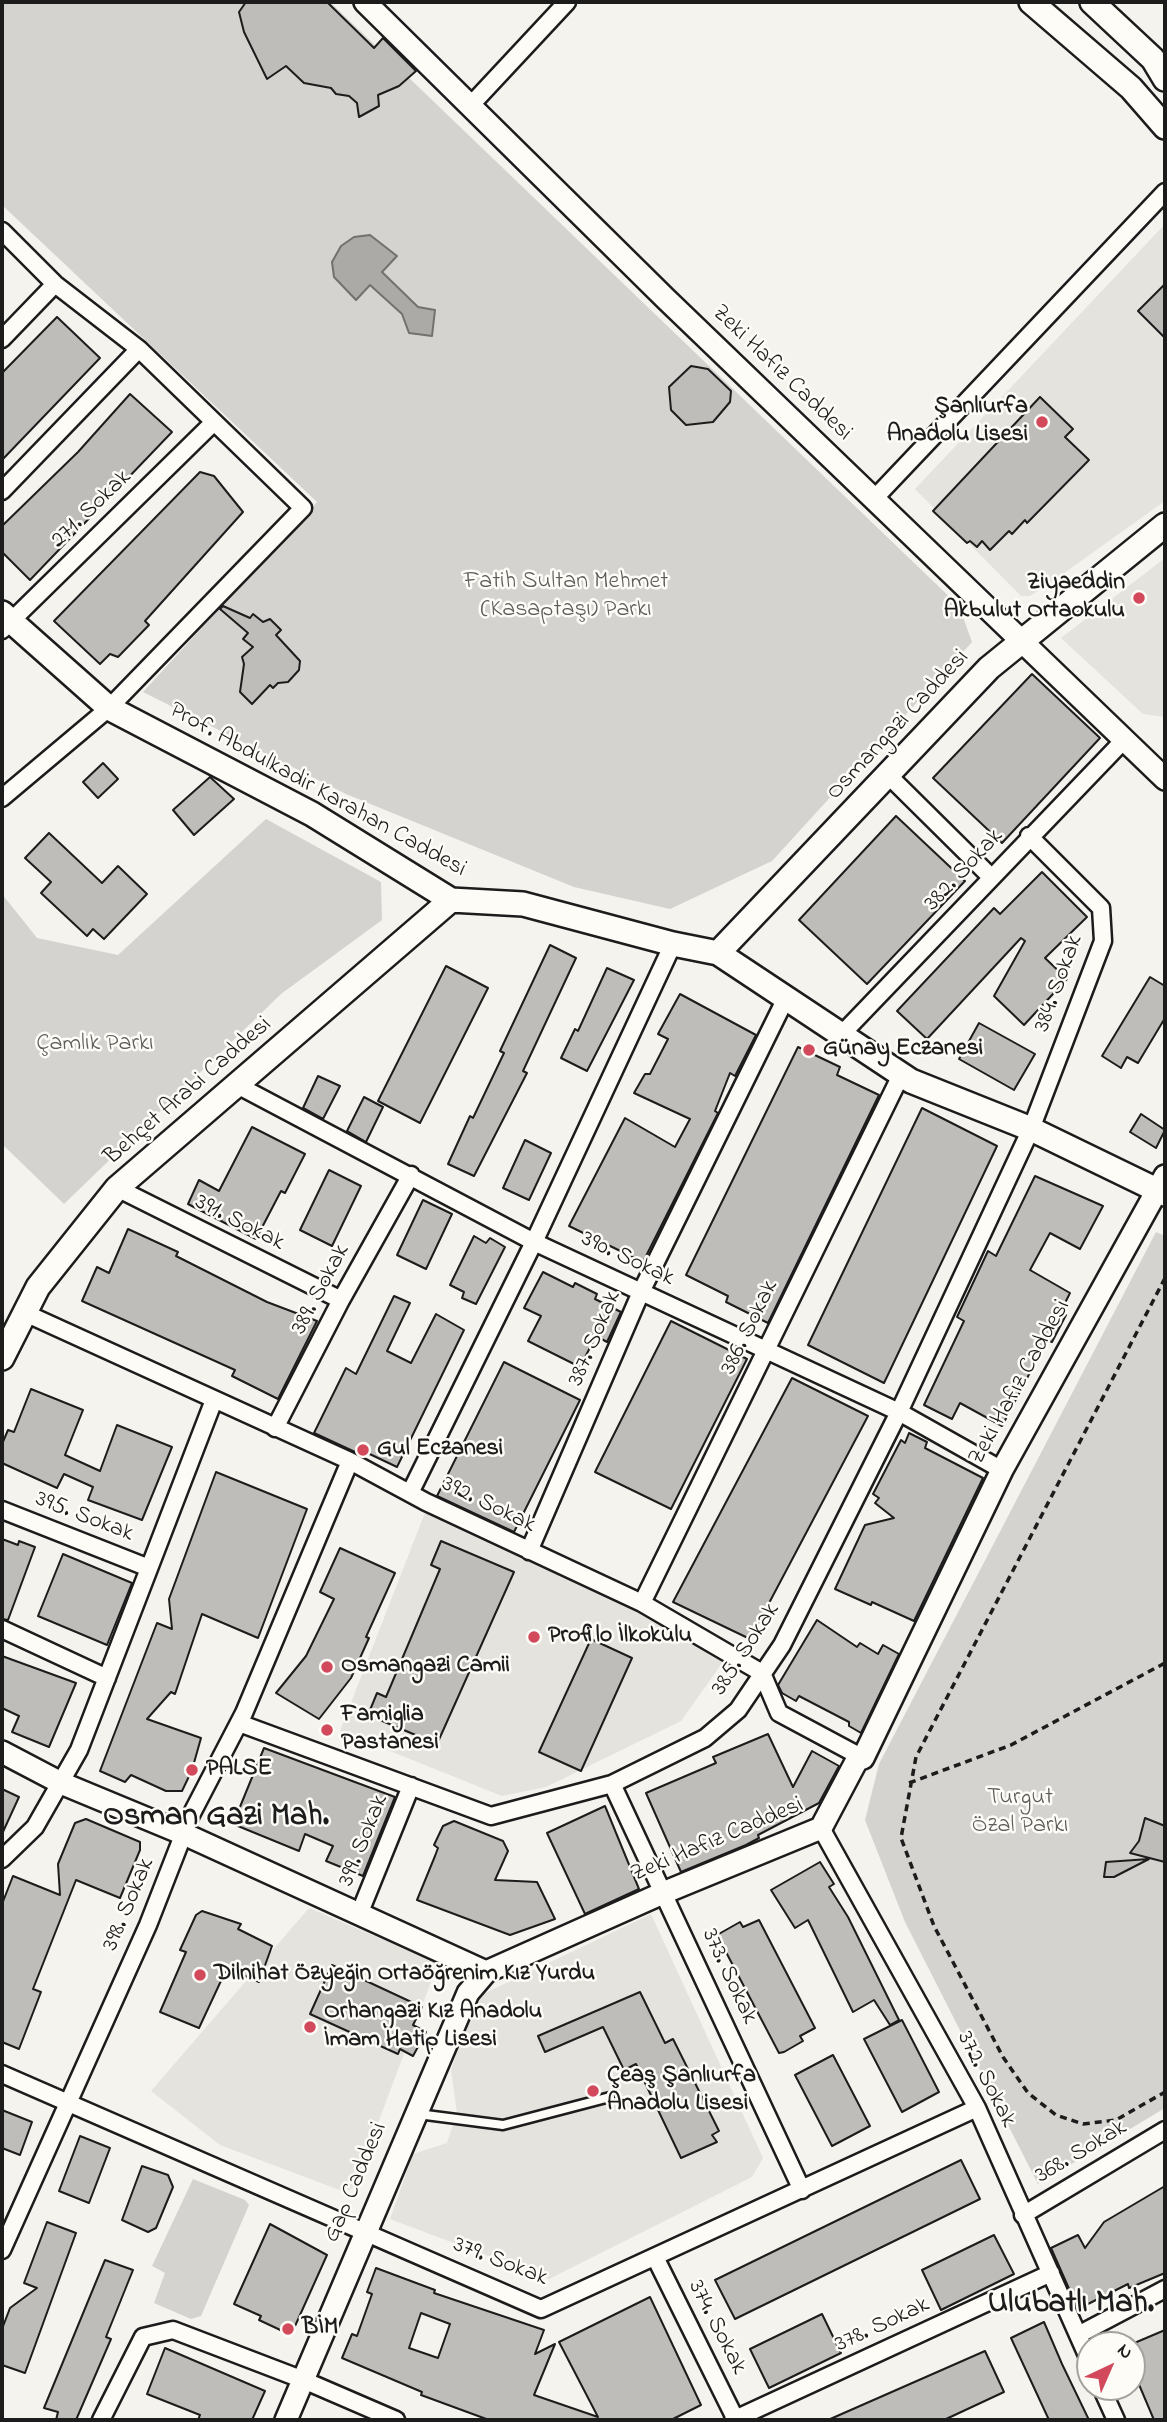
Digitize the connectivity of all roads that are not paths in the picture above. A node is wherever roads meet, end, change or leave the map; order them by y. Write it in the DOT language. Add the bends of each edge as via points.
graph roads {
  1 [pos="365,2"];
  2 [pos="567,2"];
  3 [pos="1031,2"];
  4 [pos="1092,2"];
  5 [pos="1159,55"];
  6 [pos="1165,79"];
  7 [pos="1131,88"];
  8 [pos="470,106"];
  9 [pos="1165,127"];
  10 [pos="1165,192"];
  11 [pos="2,231"];
  12 [pos="55,284"];
  13 [pos="2,339"];
  14 [pos="139,349"];
  15 [pos="214,422"];
  16 [pos="2,491"];
  17 [pos="873,500"];
  18 [pos="1165,525"];
  19 [pos="5,622"];
  20 [pos="1020,642"];
  21 [pos="109,708"];
  22 [pos="1124,740"];
  23 [pos="888,775"];
  24 [pos="1165,779"];
  25 [pos="2,798"];
  26 [pos="1029,836"];
  27 [pos="991,877"];
  28 [pos="451,900"];
  29 [pos="673,944"];
  30 [pos="718,953"];
  31 [pos="786,998"];
  32 [pos="841,1035"];
  33 [pos="901,1074"];
  34 [pos="237,1085"];
  35 [pos="1031,1129"];
  36 [pos="411,1175"];
  37 [pos="1163,1187"];
  38 [pos="117,1188"];
  39 [pos="534,1242"];
  40 [pos="641,1292"];
  41 [pos="341,1300"];
  42 [pos="25,1313"];
  43 [pos="766,1348"];
  44 [pos="2,1358"];
  45 [pos="214,1400"];
  46 [pos="899,1412"];
  47 [pos="275,1428"];
  48 [pos="349,1461"];
  49 [pos="1002,1470"];
  50 [pos="410,1493"];
  51 [pos="2,1510"];
  52 [pos="529,1551"];
  53 [pos="149,1568"];
  54 [pos="642,1603"];
  55 [pos="2,1629"];
  56 [pos="762,1674"];
  57 [pos="107,1678"];
  58 [pos="239,1723"];
  59 [pos="2,1752"];
  60 [pos="863,1758"];
  61 [pos="61,1783"];
  62 [pos="612,1784"];
  63 [pos="411,1786"];
  64 [pos="821,1828"];
  65 [pos="184,1834"];
  66 [pos="2,1859"];
  67 [pos="663,1893"];
  68 [pos="360,1912"];
  69 [pos="486,1972"];
  70 [pos="2,2074"];
  71 [pos="610,2097"];
  72 [pos="67,2102"];
  73 [pos="977,2108"];
  74 [pos="415,2113"];
  75 [pos="1165,2130"];
  76 [pos="803,2190"];
  77 [pos="1023,2215"];
  78 [pos="364,2231"];
  79 [pos="2,2250"];
  80 [pos="655,2257"];
  81 [pos="1051,2273"];
  82 [pos="1165,2289"];
  83 [pos="1076,2331"];
  84 [pos="1086,2331"];
  85 [pos="301,2379"];
  86 [pos="1107,2401"];
  87 [pos="101,2420"];
  88 [pos="286,2420"];
  89 [pos="396,2420"];
  90 [pos="735,2420"];
  91 [pos="1116,2420"];
  1 -- 8 [label="street, Zeki Hafız Caddesi"];
  2 -- 8 [label="street"];
  3 -- 7 [label="main road"];
  4 -- 5 [label="main road"];
  5 -- 6 [label="main road"];
  5 -- 7 [label="main road"];
  7 -- 9 [label="main road"];
  8 -- 17 [label="street, Zeki Hafız Caddesi"];
  10 -- 17 [label="street"];
  11 -- 12 [label="street"];
  12 -- 13 [label="street"];
  12 -- 14 [label="street"];
  14 -- 15 [label="street"];
  14 -- 16 [label="street"];
  15 -- 19 [label="street, 271. Sokak"];
  15 -- 21 [label="street" via="303,508"];
  17 -- 20 [label="street, Zeki Hafız Caddesi"];
  18 -- 20 [label="main road, Osmangazi Caddesi"];
  19 -- 21 [label="main road, Prof. Abdulkadir Karahan Caddesi"];
  20 -- 22 [label="street, Zeki Hafız Caddesi"];
  20 -- 23 [label="main road, Osmangazi Caddesi" via="989,668"];
  21 -- 25 [label="street"];
  21 -- 28 [label="main road, Prof. Abdulkadir Karahan Caddesi" via="312,814"];
  22 -- 24 [label="street, Zeki Hafız Caddesi"];
  22 -- 26 [label="street, 382. Sokak"];
  23 -- 27 [label="street"];
  23 -- 30 [label="main road, Osmangazi Caddesi"];
  26 -- 27 [label="street, 382. Sokak"];
  26 -- 35 [label="street, 384. Sokak" via="1101,908 1103,941"];
  27 -- 32 [label="street, 382. Sokak"];
  28 -- 29 [label="main road, Prof. Abdulkadir Karahan Caddesi" via="523,904"];
  28 -- 34 [label="main road, Behçet Arabi Caddesi"];
  29 -- 30 [label="main road, Prof. Abdulkadir Karahan Caddesi"];
  29 -- 39 [label="street"];
  30 -- 31 [label="main road, Prof. Abdulkadir Karahan Caddesi"];
  31 -- 32 [label="main road, Prof. Abdulkadir Karahan Caddesi"];
  31 -- 40 [label="street, 387. Sokak"];
  32 -- 33 [label="main road, Prof. Abdulkadir Karahan Caddesi"];
  33 -- 35 [label="main road, Prof. Abdulkadir Karahan Caddesi"];
  33 -- 43 [label="street, 386. Sokak"];
  34 -- 36 [label="street, 390. Sokak"];
  34 -- 38 [label="main road, Behçet Arabi Caddesi"];
  35 -- 37 [label="main road, Prof. Abdulkadir Karahan Caddesi"];
  35 -- 46 [label="street, 385. Sokak"];
  36 -- 39 [label="street, 390. Sokak"];
  36 -- 41 [label="street, 389. Sokak"];
  37 -- 49 [label="street, Zeki Hafız Caddesi"];
  38 -- 41 [label="street, 391. Sokak"];
  38 -- 42 [label="main road, Behçet Arabi Caddesi" via="38,1287"];
  39 -- 40 [label="street, 390. Sokak"];
  39 -- 50 [label="street"];
  40 -- 43 [label="street, 390. Sokak"];
  40 -- 52 [label="street, 387. Sokak"];
  41 -- 47 [label="street, 389. Sokak"];
  42 -- 44 [label="main road, Behçet Arabi Caddesi"];
  42 -- 45 [label="street, 392. Sokak"];
  43 -- 46 [label="street, 390. Sokak"];
  43 -- 54 [label="street, 386. Sokak"];
  45 -- 47 [label="street, 392. Sokak"];
  45 -- 53 [label="street"];
  46 -- 49 [label="street, 390. Sokak"];
  46 -- 56 [label="street, 385. Sokak" via="782,1645"];
  47 -- 48 [label="street, 392. Sokak"];
  48 -- 50 [label="street, 392. Sokak"];
  48 -- 58 [label="street, 398. Sokak"];
  49 -- 60 [label="street, Zeki Hafız Caddesi"];
  50 -- 52 [label="street, 392. Sokak"];
  51 -- 53 [label="street, 395. Sokak"];
  52 -- 54 [label="street, 392. Sokak"];
  53 -- 57 [label="street"];
  54 -- 56 [label="street, 392. Sokak"];
  55 -- 57 [label="street"];
  56 -- 60 [label="street" via="779,1713"];
  56 -- 62 [label="street, 385. Sokak" via="738,1710 705,1738"];
  57 -- 61 [label="street"];
  58 -- 63 [label="street, 385. Sokak"];
  58 -- 65 [label="street, 398. Sokak"];
  59 -- 61 [label="street"];
  60 -- 64 [label="street, Zeki Hafız Caddesi" via="857,1760"];
  61 -- 65 [label="street"];
  61 -- 66 [label="street" via="35,1827"];
  62 -- 63 [label="street, 385. Sokak" via="491,1816"];
  62 -- 67 [label="street, 373. Sokak"];
  63 -- 68 [label="street, 399. Sokak"];
  64 -- 67 [label="street, Zeki Hafız Caddesi"];
  64 -- 73 [label="street, 372. Sokak"];
  65 -- 68 [label="street"];
  65 -- 72 [label="street, 398. Sokak"];
  67 -- 69 [label="street, Zeki Hafız Caddesi"];
  67 -- 76 [label="street, 373. Sokak"];
  68 -- 69 [label="street"];
  69 -- 74 [label="street, Gap Caddesi" via="468,1993"];
  70 -- 72 [label="street, 379. Sokak"];
  71 -- 74 [label="lane" via="503,2125"];
  72 -- 78 [label="street, 379. Sokak"];
  72 -- 79 [label="street, 398. Sokak"];
  73 -- 76 [label="street, 379. Sokak"];
  73 -- 77 [label="street, 372. Sokak"];
  74 -- 78 [label="street, Gap Caddesi"];
  75 -- 77 [label="street, 368. Sokak"];
  76 -- 80 [label="street, 379. Sokak"];
  77 -- 81 [label="street, 372. Sokak"];
  78 -- 80 [label="street, 379. Sokak" via="541,2309"];
  78 -- 85 [label="street, Gap Caddesi"];
  80 -- 90 [label="street, 374. Sokak"];
  81 -- 83 [label="street, 372. Sokak"];
  81 -- 90 [label="street, 378. Sokak"];
  82 -- 84 [label="street"];
  85 -- 87 [label="street" via="173,2330 143,2337"];
  85 -- 88 [label="street, Gap Caddesi"];
  85 -- 89 [label="street"];
  86 -- 91 [label="street"];
}
